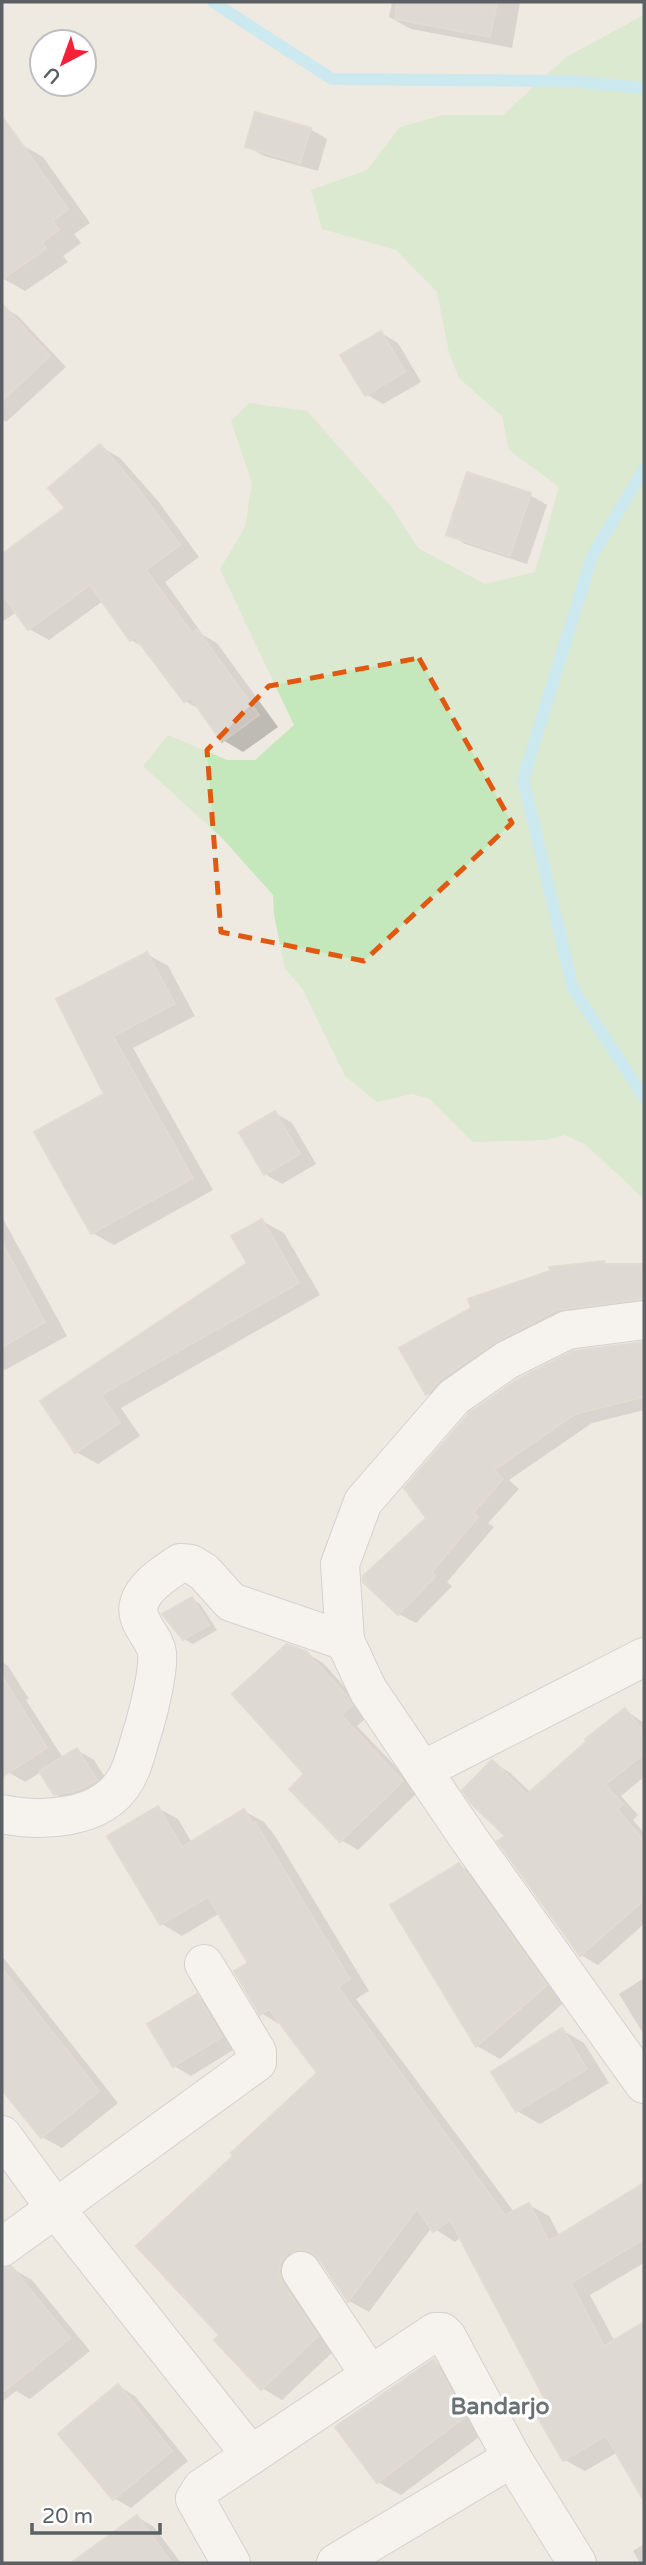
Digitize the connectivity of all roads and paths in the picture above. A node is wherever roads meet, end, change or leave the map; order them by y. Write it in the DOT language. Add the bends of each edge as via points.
graph roads {
  1 [pos="644,1320"];
  2 [pos="345,1641"];
  3 [pos="644,1657"];
  4 [pos="423,1770"];
  5 [pos="2,1814"];
  6 [pos="204,1964"];
  7 [pos="644,2084"];
  8 [pos="2,2135"];
  9 [pos="56,2209"];
  10 [pos="2,2247"];
  11 [pos="302,2271"];
  12 [pos="370,2375"];
  13 [pos="251,2455"];
  14 [pos="512,2458"];
  15 [pos="344,2561"];
  16 [pos="231,2563"];
  17 [pos="577,2563"];
  1 -- 2 [label="street" via="567,1330 507,1360 454,1397 363,1502 340,1564"];
  2 -- 4 [label="street" via="368,1690"];
  2 -- 5 [label="street" via="230,1602 204,1572 180,1563 148,1589 139,1603 138,1613 157,1652 151,1706 126,1780 113,1796 92,1808 56,1817"];
  3 -- 4 [label="street"];
  4 -- 7 [label="street"];
  6 -- 9 [label="street" via="257,2052 257,2062"];
  8 -- 9 [label="street"];
  9 -- 10 [label="street"];
  9 -- 13 [label="street"];
  11 -- 12 [label="street"];
  12 -- 13 [label="street"];
  12 -- 14 [label="street" via="421,2340 442,2332"];
  13 -- 16 [label="street" via="202,2487 195,2498"];
  14 -- 15 [label="street"];
  14 -- 17 [label="street"];
}
